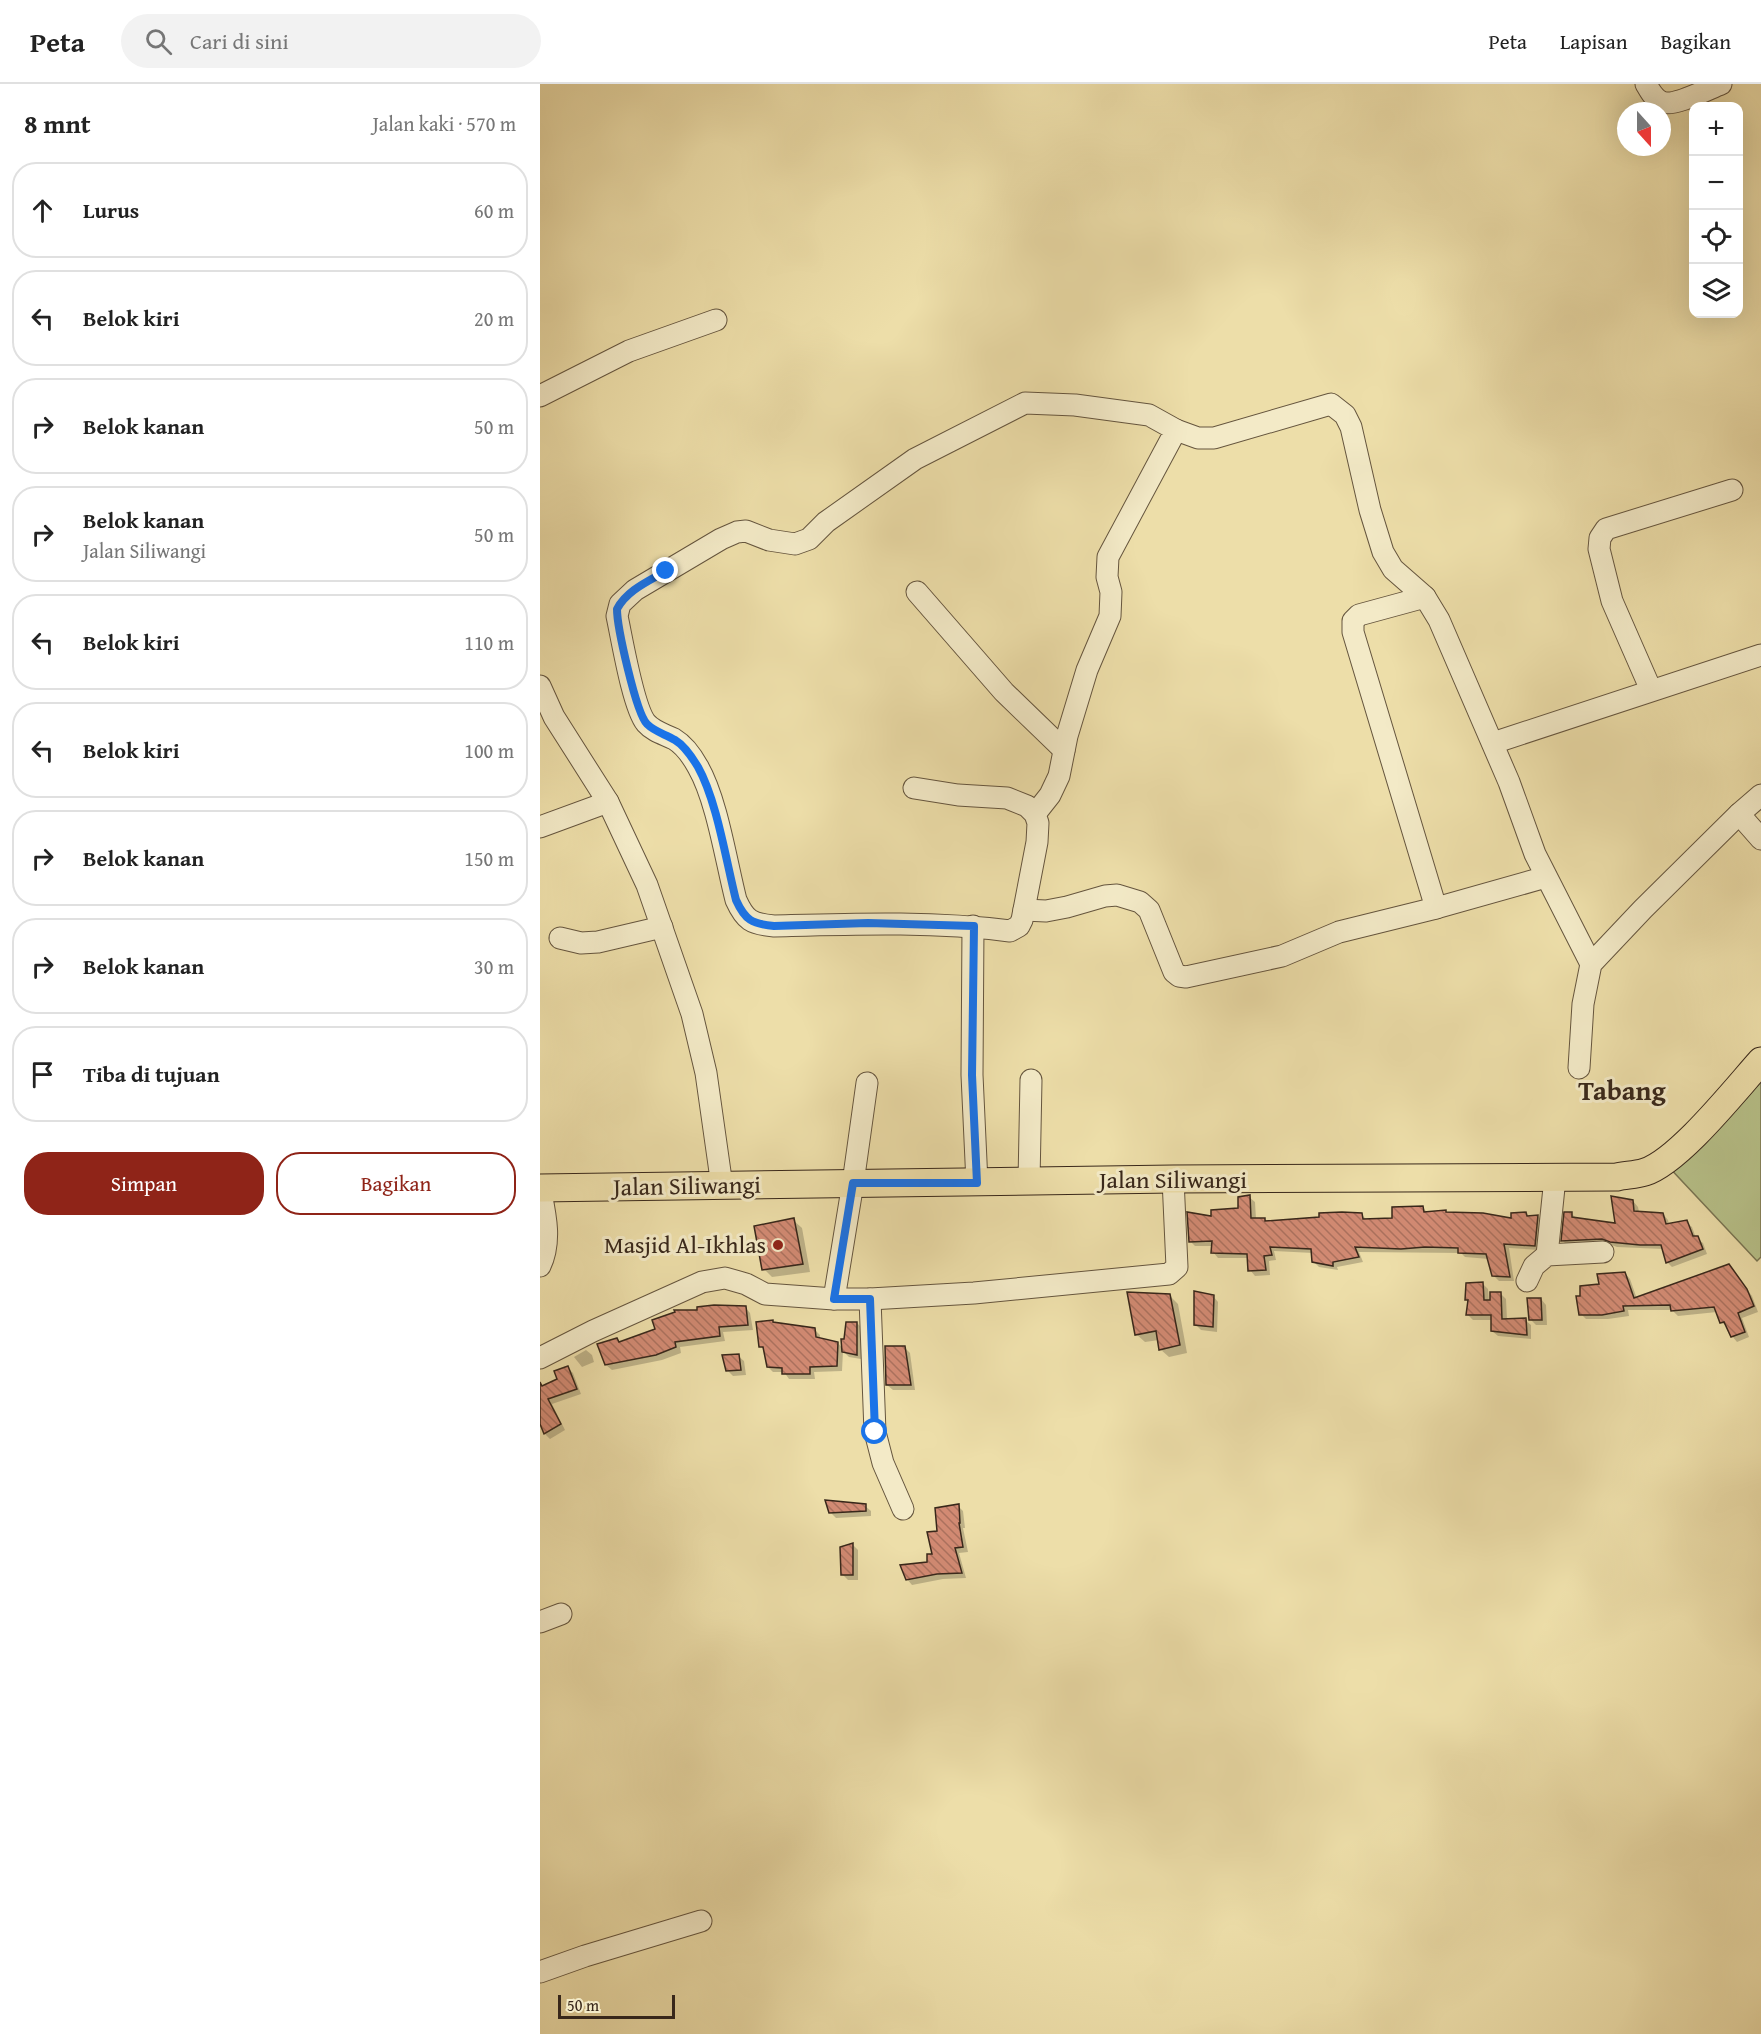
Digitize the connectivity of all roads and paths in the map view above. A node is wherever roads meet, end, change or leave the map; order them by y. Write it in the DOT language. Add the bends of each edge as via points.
graph roads {
  1 [pos="1646,84"];
  2 [pos="1721,84"];
  3 [pos="716,320"];
  4 [pos="540,396"];
  5 [pos="1176,430"];
  6 [pos="1732,490"];
  7 [pos="917,592"];
  8 [pos="1425,597"];
  9 [pos="1761,655"];
  10 [pos="540,686"];
  11 [pos="1651,690"];
  12 [pos="1492,743"];
  13 [pos="1064,750"];
  14 [pos="914,788"];
  15 [pos="1761,795"];
  16 [pos="608,802"];
  17 [pos="1035,814"];
  18 [pos="1740,814"];
  19 [pos="540,827"];
  20 [pos="1761,839"];
  21 [pos="1546,877"];
  22 [pos="1436,908"];
  23 [pos="1024,910"];
  24 [pos="974,926"];
  25 [pos="662,927"];
  26 [pos="560,938"];
  27 [pos="1591,964"];
  28 [pos="1761,1061"];
  29 [pos="1579,1068"];
  30 [pos="1031,1080"];
  31 [pos="867,1083"];
  32 [pos="1555,1178"];
  33 [pos="1173,1179"];
  34 [pos="1029,1181"];
  35 [pos="853,1183"];
  36 [pos="977,1183"];
  37 [pos="722,1186"];
  38 [pos="540,1188"];
  39 [pos="1603,1252"];
  40 [pos="1547,1255"];
  41 [pos="540,1266"];
  42 [pos="1527,1281"];
  43 [pos="834,1299"];
  44 [pos="870,1299"];
  45 [pos="540,1358"];
  46 [pos="903,1509"];
  47 [pos="561,1614"];
  48 [pos="540,1622"];
  49 [pos="701,1921"];
  50 [pos="540,1972"];
  1 -- 2 [label="street" via="1658,101 1665,103"];
  3 -- 4 [label="street" via="629,351"];
  5 -- 8 [label="street" via="1198,438 1214,438 1331,404 1345,415 1351,427 1383,552 1393,569"];
  5 -- 13 [label="street" via="1108,557 1110,616 1087,670"];
  5 -- 24 [label="street" via="1149,414 1025,403 915,459 832,517 809,539 795,544 737,532 634,590 617,609 629,672 644,720 682,745 705,780 736,900 747,918 760,925 774,926"];
  6 -- 11 [label="street" via="1606,529 1600,538 1599,549 1612,601"];
  7 -- 13 [label="street" via="1004,692"];
  8 -- 12 [label="street" via="1439,620"];
  8 -- 22 [label="street" via="1359,615 1353,621 1353,632"];
  9 -- 11 [label="street"];
  10 -- 16 [label="street" via="554,717"];
  11 -- 12 [label="street"];
  12 -- 21 [label="street"];
  13 -- 17 [label="street" via="1059,776"];
  14 -- 17 [label="street" via="1007,798 1028,806"];
  15 -- 18 [label="street"];
  16 -- 19 [label="street"];
  16 -- 25 [label="street"];
  17 -- 23 [label="street" via="1037,842"];
  18 -- 20 [label="street"];
  18 -- 27 [label="street"];
  21 -- 22 [label="street"];
  21 -- 27 [label="street"];
  22 -- 23 [label="street" via="1339,932 1282,956 1186,977 1174,972 1149,910 1140,902 1117,895 1046,911"];
  23 -- 24 [label="street" via="1019,926 1010,931"];
  24 -- 36 [label="street" via="972,1075"];
  25 -- 26 [label="street" via="598,942"];
  25 -- 37 [label="street" via="692,1014"];
  27 -- 29 [label="street" via="1583,1004"];
  28 -- 32 [label="main road, Jalan Siliwangi" via="1687,1142 1646,1172 1617,1177"];
  30 -- 34 [label="street"];
  31 -- 35 [label="street"];
  32 -- 33 [label="main road, Jalan Siliwangi"];
  32 -- 40 [label="street"];
  33 -- 34 [label="main road, Jalan Siliwangi"];
  33 -- 44 [label="street" via="1177,1266 1169,1274"];
  34 -- 36 [label="main road, Jalan Siliwangi"];
  35 -- 36 [label="main road, Jalan Siliwangi"];
  35 -- 37 [label="main road, Jalan Siliwangi"];
  35 -- 43 [label="street"];
  37 -- 38 [label="main road, Jalan Siliwangi"];
  38 -- 41 [label="street" via="547,1244"];
  39 -- 40 [label="street"];
  40 -- 42 [label="street" via="1534,1266"];
  43 -- 44 [label="street"];
  43 -- 45 [label="street" via="765,1294 724,1278 702,1282"];
  44 -- 46 [label="street" via="875,1432 882,1464"];
  47 -- 48 [label="street"];
  49 -- 50 [label="street"];
}
